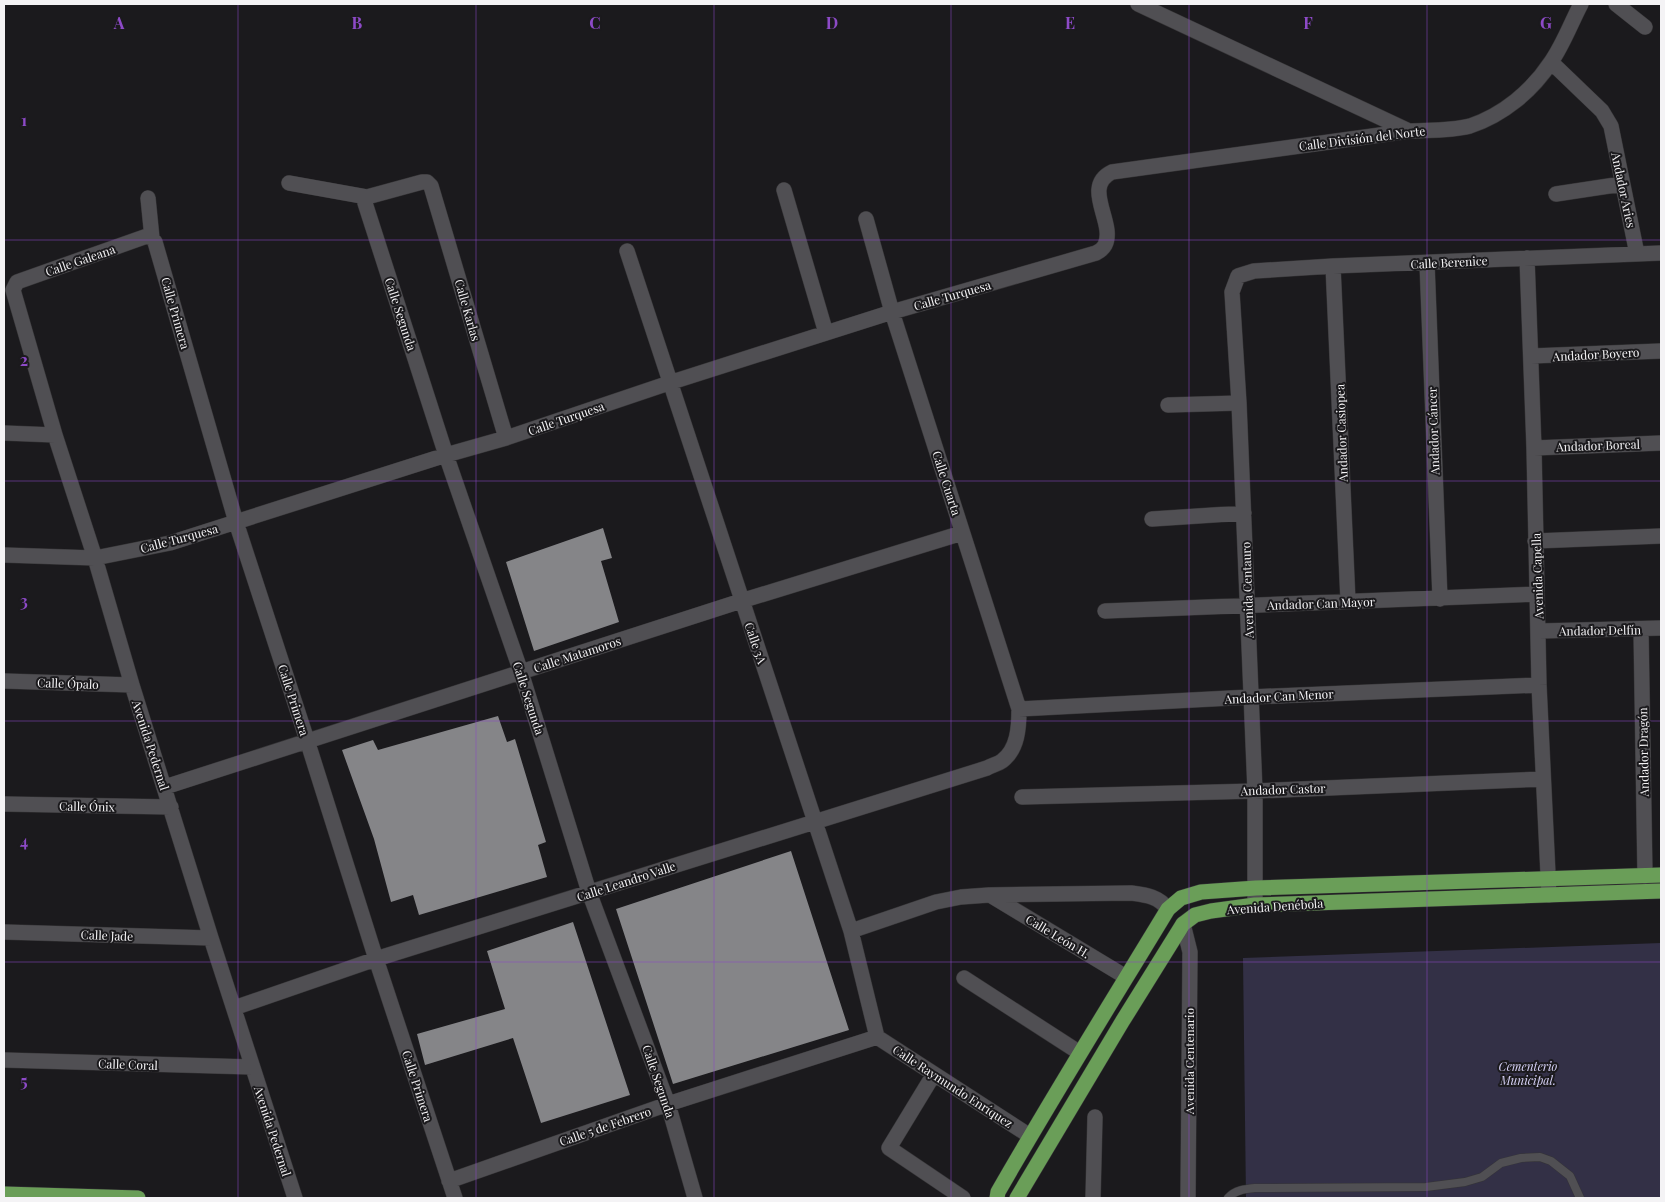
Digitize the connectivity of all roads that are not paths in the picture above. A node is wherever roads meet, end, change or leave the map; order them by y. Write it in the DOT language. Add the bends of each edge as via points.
graph roads {
  1 [pos="1138,4"];
  2 [pos="1581,4"];
  3 [pos="1616,4"];
  4 [pos="1645,27"];
  5 [pos="1551,62"];
  6 [pos="1409,131"];
  7 [pos="289,183"];
  8 [pos="1622,184"];
  9 [pos="784,190"];
  10 [pos="1556,194"];
  11 [pos="368,197"];
  12 [pos="148,198"];
  13 [pos="866,219"];
  14 [pos="1106,230"];
  15 [pos="152,238"];
  16 [pos="627,251"];
  17 [pos="1661,253"];
  18 [pos="1637,254"];
  19 [pos="1527,258"];
  20 [pos="1427,263"];
  21 [pos="1333,266"];
  22 [pos="1238,276"];
  23 [pos="10,294"];
  24 [pos="892,312"];
  25 [pos="826,333"];
  26 [pos="1661,351"];
  27 [pos="1531,356"];
  28 [pos="672,382"];
  29 [pos="1239,403"];
  30 [pos="1168,405"];
  31 [pos="4,432"];
  32 [pos="55,435"];
  33 [pos="506,438"];
  34 [pos="1661,443"];
  35 [pos="1534,448"];
  36 [pos="446,455"];
  37 [pos="1244,512"];
  38 [pos="1152,518"];
  39 [pos="236,522"];
  40 [pos="962,533"];
  41 [pos="1661,536"];
  42 [pos="1535,541"];
  43 [pos="4,555"];
  44 [pos="94,558"];
  45 [pos="1537,594"];
  46 [pos="1440,599"];
  47 [pos="742,601"];
  48 [pos="1348,601"];
  49 [pos="1247,606"];
  50 [pos="1105,611"];
  51 [pos="1661,628"];
  52 [pos="1641,629"];
  53 [pos="1539,631"];
  54 [pos="521,672"];
  55 [pos="4,681"];
  56 [pos="1539,684"];
  57 [pos="132,686"];
  58 [pos="1250,697"];
  59 [pos="1019,709"];
  60 [pos="307,740"];
  61 [pos="1013,747"];
  62 [pos="1543,779"];
  63 [pos="165,787"];
  64 [pos="1255,790"];
  65 [pos="1022,797"];
  66 [pos="4,804"];
  67 [pos="171,807"];
  68 [pos="816,820"];
  69 [pos="1661,875"];
  70 [pos="1645,876"];
  71 [pos="1548,879"];
  72 [pos="1391,884"];
  73 [pos="1256,888"];
  74 [pos="1661,890"];
  75 [pos="589,892"];
  76 [pos="1549,894"];
  77 [pos="989,895"];
  78 [pos="1392,900"];
  79 [pos="1255,905"];
  80 [pos="1168,908"];
  81 [pos="1183,924"];
  82 [pos="851,930"];
  83 [pos="4,932"];
  84 [pos="211,938"];
  85 [pos="376,959"];
  86 [pos="1126,977"];
  87 [pos="964,978"];
  88 [pos="234,1008"];
  89 [pos="877,1037"];
  90 [pos="1080,1053"];
  91 [pos="4,1060"];
  92 [pos="252,1067"];
  93 [pos="934,1074"];
  94 [pos="668,1104"];
  95 [pos="1095,1117"];
  96 [pos="1030,1136"];
  97 [pos="449,1181"];
  98 [pos="4,1194"];
  99 [pos="138,1198"];
  100 [pos="295,1198"];
  101 [pos="456,1198"];
  102 [pos="695,1198"];
  103 [pos="963,1198"];
  104 [pos="997,1198"];
  105 [pos="1017,1198"];
  106 [pos="1093,1198"];
  107 [pos="1188,1198"];
  108 [pos="1228,1198"];
  109 [pos="1580,1198"];
  1 -- 6 [label="street"];
  2 -- 5 [label="street, Calle División del Norte"];
  3 -- 4 [label="street"];
  5 -- 6 [label="street, Calle División del Norte" via="1527,91 1499,114 1469,126"];
  5 -- 8 [label="street, Andador Aries" via="1602,111 1611,126"];
  6 -- 14 [label="street, Calle División del Norte" via="1122,170 1104,176 1100,182 1098,192"];
  7 -- 11 [label="street"];
  8 -- 10 [label="street"];
  8 -- 18 [label="street, Andador Aries"];
  9 -- 25 [label="street"];
  11 -- 33 [label="street, Calle Karlas" via="414,184 427,182 431,186"];
  11 -- 36 [label="street, Calle Segunda" via="365,203"];
  12 -- 15 [label="street, Calle Primera"];
  13 -- 24 [label="street, Calle Cuarta"];
  14 -- 24 [label="street, Calle Turquesa" via="1105,245 1096,253"];
  15 -- 23 [label="street, Calle Galeana" via="147,236 17,282"];
  15 -- 39 [label="street, Calle Primera" via="156,242"];
  16 -- 28 [label="street, Calle 3A"];
  17 -- 18 [label="street, Calle Berenice"];
  18 -- 19 [label="street, Calle Berenice"];
  19 -- 20 [label="street, Calle Berenice"];
  19 -- 27 [label="street, Avenida Capella"];
  20 -- 21 [label="street, Calle Berenice"];
  20 -- 46 [label="street, Andador Cáncer"];
  21 -- 22 [label="street, Calle Berenice" via="1254,271"];
  21 -- 48 [label="street, Andador Casiopea"];
  22 -- 29 [label="street, Avenida Centauro" via="1232,292"];
  23 -- 32 [label="street, Avenida Pedernal"];
  24 -- 25 [label="street, Calle Turquesa"];
  24 -- 40 [label="street, Calle Cuarta"];
  25 -- 28 [label="street, Calle Turquesa"];
  26 -- 27 [label="street, Andador Boyero"];
  27 -- 35 [label="street, Avenida Capella"];
  28 -- 33 [label="street, Calle Turquesa"];
  28 -- 47 [label="street, Calle 3A"];
  29 -- 30 [label="street"];
  29 -- 37 [label="street, Avenida Centauro"];
  31 -- 32 [label="street"];
  32 -- 44 [label="street, Avenida Pedernal"];
  33 -- 36 [label="street, Calle Turquesa"];
  34 -- 35 [label="street, Andador Boreal"];
  35 -- 42 [label="street, Avenida Capella"];
  36 -- 39 [label="street, Calle Turquesa"];
  36 -- 54 [label="street, Calle Segunda"];
  37 -- 38 [label="street"];
  37 -- 49 [label="street, Avenida Centauro"];
  39 -- 44 [label="street, Calle Turquesa" via="170,543"];
  39 -- 60 [label="street, Calle Primera"];
  40 -- 47 [label="street, Calle Matamoros"];
  40 -- 59 [label="street, Calle Cuarta"];
  41 -- 42 [label="street"];
  42 -- 45 [label="street, Avenida Capella"];
  43 -- 44 [label="street, Calle Turquesa"];
  44 -- 57 [label="street, Avenida Pedernal"];
  45 -- 46 [label="street, Andador Can Mayor"];
  45 -- 53 [label="street, Avenida Capella"];
  46 -- 48 [label="street, Andador Can Mayor"];
  47 -- 54 [label="street, Calle Matamoros"];
  47 -- 68 [label="street, Calle 3A"];
  48 -- 49 [label="street, Andador Can Mayor"];
  49 -- 50 [label="street, Andador Can Mayor"];
  49 -- 58 [label="street, Avenida Centauro"];
  51 -- 52 [label="street, Andador Delfín"];
  52 -- 53 [label="street, Andador Delfín"];
  52 -- 70 [label="street, Andador Dragón"];
  53 -- 56 [label="street, Avenida Capella"];
  54 -- 60 [label="street, Calle Matamoros"];
  54 -- 75 [label="street, Calle Segunda"];
  55 -- 57 [label="street, Calle Ópalo"];
  56 -- 58 [label="street, Andador Can Menor"];
  56 -- 62 [label="street, Avenida Capella"];
  57 -- 63 [label="street, Avenida Pedernal"];
  58 -- 59 [label="street, Andador Can Menor"];
  58 -- 64 [label="street, Avenida Centauro"];
  59 -- 61 [label="street, Calle Cuarta" via="1019,730"];
  60 -- 63 [label="street, Calle Matamoros"];
  60 -- 85 [label="street, Calle Primera"];
  61 -- 68 [label="street, Calle Leandro Valle" via="1002,760 987,768"];
  62 -- 64 [label="street, Andador Castor"];
  62 -- 71 [label="street, Avenida Capella"];
  63 -- 67 [label="street, Avenida Pedernal"];
  64 -- 65 [label="street, Andador Castor"];
  64 -- 73 [label="street, Avenida Centauro"];
  66 -- 67 [label="street, Calle Ónix"];
  67 -- 84 [label="street, Avenida Pedernal"];
  68 -- 75 [label="street, Calle Leandro Valle"];
  68 -- 82 [label="street, Calle 3A"];
  69 -- 70 [label="main road, Avenida Denébola"];
  70 -- 71 [label="main road, Avenida Denébola"];
  71 -- 72 [label="main road, Avenida Denébola"];
  71 -- 76 [label="street, Avenida Capella"];
  72 -- 73 [label="main road, Avenida Denébola"];
  72 -- 78 [label="main road"];
  73 -- 79 [label="street, Avenida Centauro"];
  73 -- 80 [label="main road, Avenida Denébola" via="1201,892 1181,898"];
  74 -- 76 [label="main road, Avenida Denébola"];
  75 -- 85 [label="street, Calle Leandro Valle"];
  75 -- 94 [label="street, Calle Segunda"];
  76 -- 78 [label="main road, Avenida Denébola"];
  77 -- 80 [label="street" via="1131,893 1162,900"];
  77 -- 82 [label="street" via="936,902"];
  77 -- 86 [label="street, Calle León H."];
  78 -- 79 [label="main road, Avenida Denébola"];
  79 -- 81 [label="main road, Avenida Denébola" via="1195,915"];
  80 -- 86 [label="main road, Avenida Denébola"];
  81 -- 105 [label="main road"];
  81 -- 107 [label="street, Avenida Centenario" via="1190,952"];
  82 -- 89 [label="street, Calle 3A"];
  83 -- 84 [label="street, Calle Jade"];
  84 -- 88 [label="street, Avenida Pedernal"];
  85 -- 88 [label="street, Calle Leandro Valle"];
  85 -- 97 [label="street, Calle Primera"];
  86 -- 90 [label="main road, Avenida Denébola"];
  87 -- 90 [label="street"];
  88 -- 92 [label="street, Avenida Pedernal"];
  89 -- 93 [label="street, Calle Raymundo Enríquez"];
  89 -- 94 [label="street, Calle 5 de Febrero"];
  90 -- 96 [label="main road, Avenida Denébola"];
  91 -- 92 [label="street, Calle Coral"];
  92 -- 100 [label="street, Avenida Pedernal"];
  93 -- 96 [label="street, Calle Raymundo Enríquez"];
  93 -- 103 [label="street" via="889,1148"];
  94 -- 97 [label="street, Calle 5 de Febrero"];
  94 -- 102 [label="street, Calle Segunda"];
  95 -- 106 [label="street"];
  96 -- 104 [label="main road, Avenida Denébola"];
  97 -- 101 [label="street, Calle Primera"];
  98 -- 99 [label="main road"];
  108 -- 109 [label="lane" via="1242,1190 1255,1188 1426,1187 1465,1182 1482,1177 1501,1162 1540,1157 1551,1161 1570,1176"];
}
